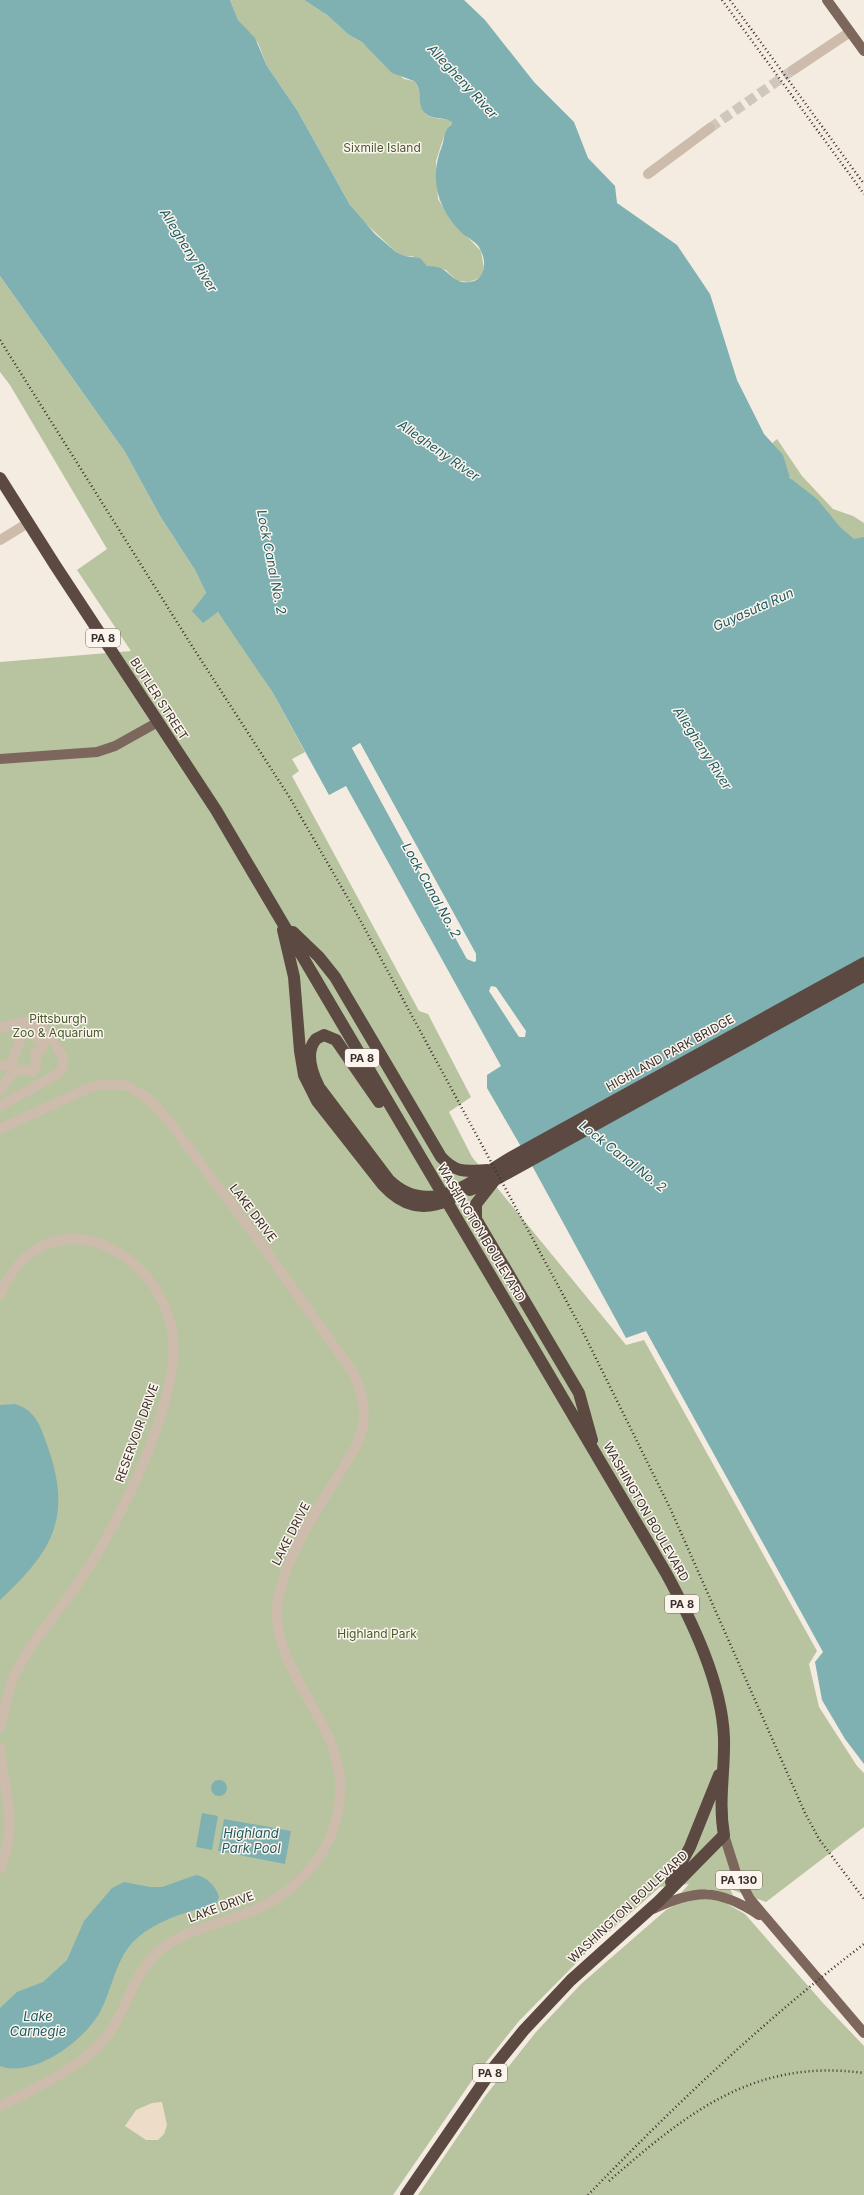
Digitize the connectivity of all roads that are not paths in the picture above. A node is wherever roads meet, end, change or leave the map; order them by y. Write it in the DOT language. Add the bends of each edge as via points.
graph roads {
  1 [pos="827,0"];
  2 [pos="850,32"];
  3 [pos="864,52"];
  4 [pos="793,70"];
  5 [pos="710,128"];
  6 [pos="648,174"];
  7 [pos="0,478"];
  8 [pos="28,523"];
  9 [pos="0,540"];
  10 [pos="158,722"];
  11 [pos="0,759"];
  12 [pos="279,916"];
  13 [pos="864,962"];
  14 [pos="864,976"];
  15 [pos="0,1028"];
  16 [pos="0,1066"];
  17 [pos="32,1072"];
  18 [pos="39,1085"];
  19 [pos="0,1091"];
  20 [pos="0,1106"];
  21 [pos="0,1129"];
  22 [pos="493,1175"];
  23 [pos="445,1199"];
  24 [pos="431,1202"];
  25 [pos="0,1295"];
  26 [pos="598,1458"];
  27 [pos="0,1728"];
  28 [pos="0,1748"];
  29 [pos="723,1765"];
  30 [pos="724,1835"];
  31 [pos="0,1869"];
  32 [pos="659,1901"];
  33 [pos="647,1912"];
  34 [pos="765,1919"];
  35 [pos="864,2034"];
  36 [pos="0,2106"];
  37 [pos="406,2195"];
  1 -- 2 [label="main road"];
  2 -- 3 [label="main road"];
  2 -- 4 [label="street"];
  5 -- 6 [label="street"];
  7 -- 8 [label="highway, BUTLER STREET / PA 8"];
  8 -- 9 [label="street"];
  8 -- 10 [label="highway, BUTLER STREET / PA 8"];
  10 -- 11 [label="main road" via="115,746 97,752"];
  10 -- 12 [label="highway, BUTLER STREET / PA 8" via="216,810"];
  12 -- 22 [label="highway" via="325,963 335,977 441,1157 456,1170"];
  12 -- 23 [label="highway, WASHINGTON BOULEVARD / PA 8"];
  12 -- 24 [label="highway" via="294,977 300,1059 312,1092 387,1190 413,1205"];
  13 -- 22 [label="highway, HIGHLAND PARK BRIDGE"];
  14 -- 22 [label="highway"];
  15 -- 18 [label="street" via="29,1022 39,1025 48,1035 63,1059 63,1066 59,1073"];
  16 -- 17 [label="street" via="10,1064 22,1035 31,1032 43,1043 43,1048 35,1054 37,1064"];
  17 -- 18 [label="street"];
  17 -- 19 [label="street" via="28,1069 14,1072"];
  18 -- 20 [label="street"];
  21 -- 36 [label="street, LAKE DRIVE" via="93,1086 127,1086 148,1098 168,1120 262,1245 348,1365 361,1392 364,1410 361,1434 300,1540 284,1576 277,1606 276,1619 283,1647 294,1673 327,1732 337,1763 340,1781 337,1813 326,1847 309,1872 286,1893 249,1912 194,1930 159,1951 136,1978 112,2029 98,2046 60,2073"];
  22 -- 24 [label="highway"];
  22 -- 26 [label="highway" via="476,1204 476,1218 579,1392"];
  23 -- 24 [label="highway" via="342,1047 333,1038 324,1035 318,1037 312,1044 310,1059 316,1080 325,1096 389,1180 408,1194"];
  23 -- 26 [label="highway, WASHINGTON BOULEVARD / PA 8"];
  25 -- 27 [label="street, RESERVOIR DRIVE" via="18,1265 37,1249 47,1244 73,1239 98,1242 118,1251 142,1269 168,1312 174,1346 165,1400 136,1478 93,1561 17,1671"];
  26 -- 29 [label="highway, WASHINGTON BOULEVARD / PA 8" via="666,1573 693,1628 719,1701 724,1739"];
  28 -- 31 [label="street" via="10,1823 8,1844"];
  29 -- 30 [label="highway, WASHINGTON BOULEVARD / PA 8" via="720,1806"];
  29 -- 32 [label="highway, PA 8" via="690,1847"];
  30 -- 32 [label="highway, WASHINGTON BOULEVARD / PA 8"];
  30 -- 34 [label="main road, PA 130" via="740,1882"];
  32 -- 33 [label="highway, WASHINGTON BOULEVARD / PA 8"];
  33 -- 34 [label="main road" via="690,1895 707,1893 732,1899"];
  33 -- 37 [label="highway, WASHINGTON BOULEVARD / PA 8" via="588,1963 524,2030 494,2067"];
  34 -- 35 [label="main road, PA 130"];
}
